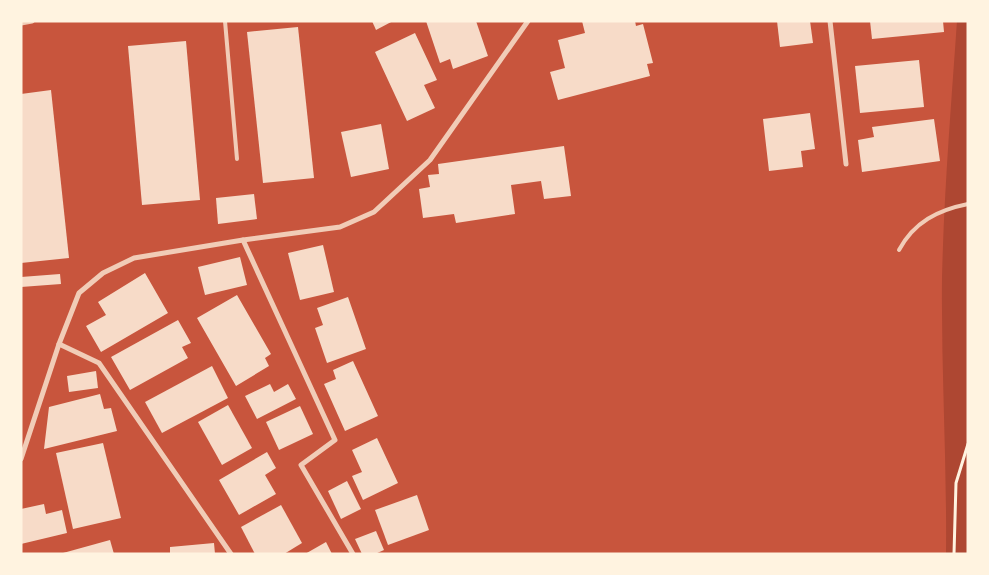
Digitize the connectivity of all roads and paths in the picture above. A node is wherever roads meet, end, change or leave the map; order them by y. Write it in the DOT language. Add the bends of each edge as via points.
graph roads {
  1 [pos="32,21"];
  2 [pos="225,21"];
  3 [pos="528,21"];
  4 [pos="830,21"];
  5 [pos="21,22"];
  6 [pos="237,158"];
  7 [pos="846,164"];
  8 [pos="968,204"];
  9 [pos="243,240"];
  10 [pos="899,250"];
  11 [pos="59,344"];
  12 [pos="968,444"];
  13 [pos="21,459"];
  14 [pos="231,554"];
  15 [pos="352,554"];
  16 [pos="954,554"];
  1 -- 5 [label="street"];
  2 -- 6 [label="lane"];
  3 -- 9 [label="street" via="430,160 374,212 340,227"];
  4 -- 7 [label="street"];
  8 -- 10 [label="lane" via="951,207 924,220 907,234"];
  9 -- 11 [label="street" via="134,258 103,273 79,293"];
  9 -- 15 [label="street" via="335,440 301,465"];
  11 -- 13 [label="street"];
  11 -- 14 [label="street" via="99,363"];
  12 -- 16 [label="path" via="956,483"];
}
